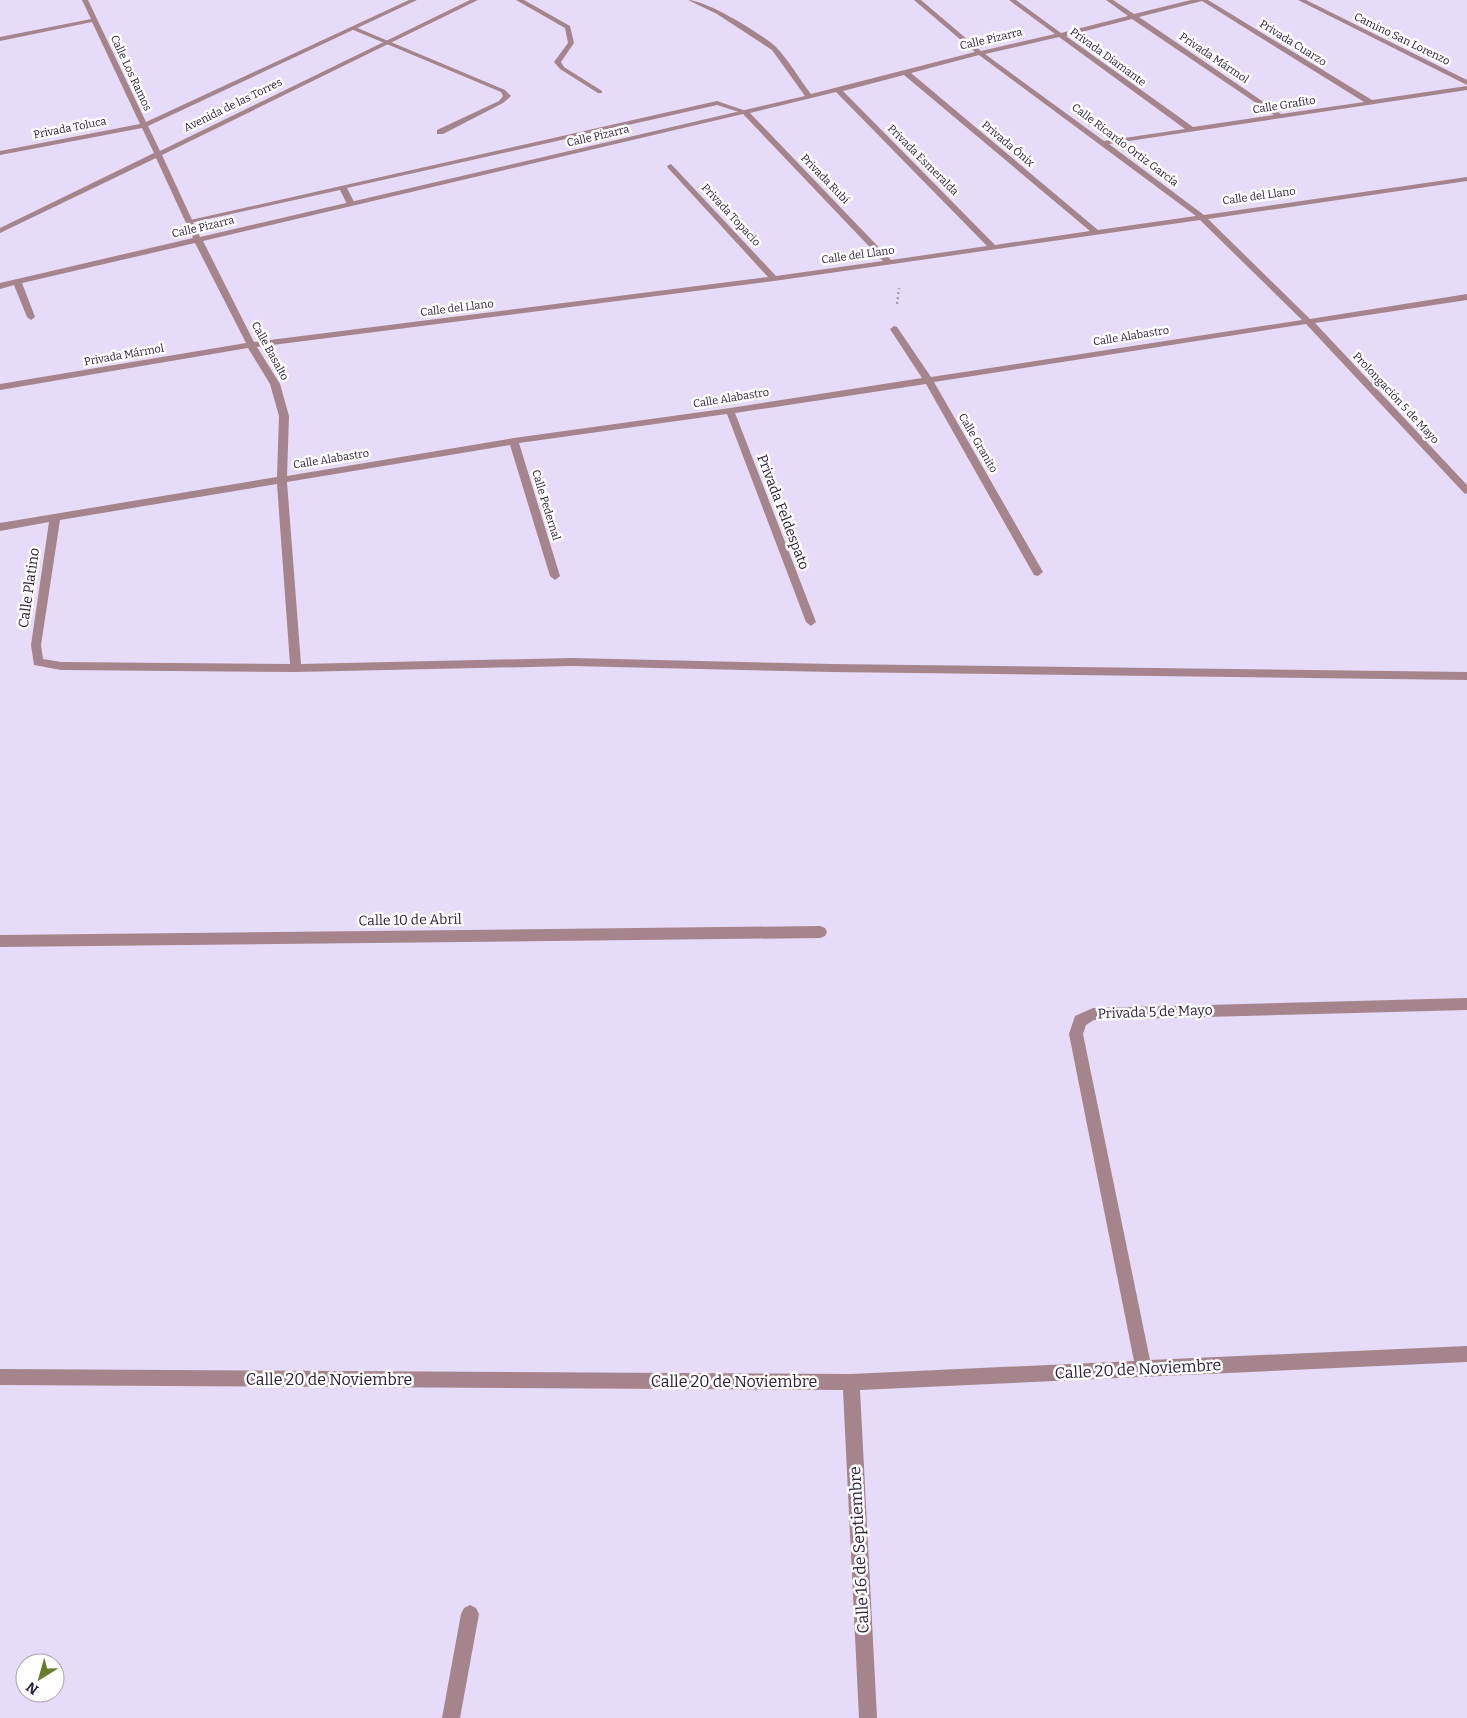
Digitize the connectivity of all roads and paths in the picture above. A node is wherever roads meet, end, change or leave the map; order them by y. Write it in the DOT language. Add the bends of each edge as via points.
graph roads {
  1 [pos="85,0"];
  2 [pos="414,0"];
  3 [pos="475,0"];
  4 [pos="519,0"];
  5 [pos="691,0"];
  6 [pos="918,0"];
  7 [pos="1012,0"];
  8 [pos="1109,0"];
  9 [pos="1199,0"];
  10 [pos="1204,0"];
  11 [pos="1301,0"];
  12 [pos="1134,17"];
  13 [pos="95,20"];
  14 [pos="353,28"];
  15 [pos="1060,35"];
  16 [pos="0,39"];
  17 [pos="388,42"];
  18 [pos="980,53"];
  19 [pos="905,72"];
  20 [pos="1467,83"];
  21 [pos="1467,88"];
  22 [pos="838,90"];
  23 [pos="600,92"];
  24 [pos="809,97"];
  25 [pos="1371,103"];
  26 [pos="745,112"];
  27 [pos="1281,117"];
  28 [pos="145,125"];
  29 [pos="1192,130"];
  30 [pos="440,132"];
  31 [pos="1104,143"];
  32 [pos="0,153"];
  33 [pos="158,154"];
  34 [pos="671,166"];
  35 [pos="1467,178"];
  36 [pos="342,187"];
  37 [pos="350,204"];
  38 [pos="1201,216"];
  39 [pos="190,221"];
  40 [pos="0,231"];
  41 [pos="1097,233"];
  42 [pos="198,240"];
  43 [pos="992,246"];
  44 [pos="889,262"];
  45 [pos="774,279"];
  46 [pos="17,282"];
  47 [pos="0,286"];
  48 [pos="1467,297"];
  49 [pos="31,316"];
  50 [pos="1308,321"];
  51 [pos="894,329"];
  52 [pos="251,345"];
  53 [pos="928,380"];
  54 [pos="0,388"];
  55 [pos="730,411"];
  56 [pos="514,441"];
  57 [pos="282,480"];
  58 [pos="1465,486"];
  59 [pos="55,519"];
  60 [pos="0,527"];
  61 [pos="1038,572"];
  62 [pos="555,576"];
  63 [pos="811,622"];
  64 [pos="296,668"];
  65 [pos="1467,676"];
  66 [pos="820,932"];
  67 [pos="0,941"];
  68 [pos="1467,1004"];
  69 [pos="1467,1354"];
  70 [pos="1143,1368"];
  71 [pos="0,1377"];
  72 [pos="851,1382"];
  73 [pos="470,1614"];
  74 [pos="451,1718"];
  75 [pos="868,1718"];
  1 -- 13 [label="street, Calle Los Ramos"];
  2 -- 14 [label="street, Privada Toluca"];
  3 -- 17 [label="street, Avenida de las Torres"];
  4 -- 23 [label="street" via="568,27 571,42 557,62"];
  5 -- 24 [label="street" via="719,13 774,49"];
  6 -- 18 [label="street, Calle Ricardo Ortiz García"];
  7 -- 15 [label="street, Privada Diamante"];
  8 -- 12 [label="street, Privada Mármol"];
  9 -- 12 [label="street, Calle Pizarra"];
  10 -- 25 [label="street, Privada Cuarzo"];
  11 -- 20 [label="street, Camino San Lorenzo"];
  12 -- 15 [label="street, Calle Pizarra"];
  12 -- 27 [label="street, Privada Mármol"];
  13 -- 16 [label="street"];
  13 -- 28 [label="street, Calle Los Ramos"];
  14 -- 17 [label="street"];
  14 -- 28 [label="street, Privada Toluca"];
  15 -- 18 [label="street, Calle Pizarra"];
  15 -- 29 [label="street, Privada Diamante"];
  17 -- 30 [label="street" via="507,96"];
  17 -- 33 [label="street, Avenida de las Torres"];
  18 -- 19 [label="street, Calle Pizarra"];
  18 -- 31 [label="street, Calle Ricardo Ortiz García"];
  19 -- 22 [label="street, Calle Pizarra"];
  19 -- 41 [label="street, Privada Ónix"];
  21 -- 25 [label="street, Calle Grafito"];
  22 -- 24 [label="street, Calle Pizarra"];
  22 -- 43 [label="street, Privada Esmeralda"];
  24 -- 26 [label="street, Calle Pizarra"];
  25 -- 27 [label="street, Calle Grafito"];
  26 -- 36 [label="street" via="717,102"];
  26 -- 37 [label="street, Calle Pizarra"];
  26 -- 44 [label="street, Privada Rubí"];
  27 -- 29 [label="street, Calle Grafito"];
  28 -- 32 [label="street, Privada Toluca"];
  28 -- 33 [label="street, Calle Los Ramos"];
  29 -- 31 [label="street, Calle Grafito"];
  31 -- 38 [label="street, Calle Ricardo Ortiz García"];
  33 -- 39 [label="street, Calle Basalto"];
  33 -- 40 [label="street, Avenida de las Torres"];
  34 -- 45 [label="street, Privada Topacio"];
  35 -- 38 [label="street, Calle del Llano"];
  36 -- 37 [label="street"];
  36 -- 39 [label="street"];
  37 -- 42 [label="street, Calle Pizarra"];
  38 -- 41 [label="street, Calle del Llano"];
  38 -- 50 [label="street, Calle Ricardo Ortiz García"];
  39 -- 42 [label="street, Calle Basalto"];
  41 -- 43 [label="street, Calle del Llano"];
  42 -- 46 [label="street, Calle Pizarra"];
  42 -- 52 [label="street, Calle Basalto"];
  43 -- 44 [label="street, Calle del Llano"];
  44 -- 45 [label="street, Calle del Llano"];
  44 -- 51 [label="path" via="899,288"];
  45 -- 52 [label="street, Calle del Llano"];
  46 -- 47 [label="street, Calle Pizarra"];
  46 -- 49 [label="street"];
  48 -- 50 [label="street, Calle Alabastro"];
  50 -- 53 [label="street, Calle Alabastro"];
  50 -- 58 [label="street, Prolongación 5 de Mayo"];
  51 -- 53 [label="street, Calle Granito"];
  52 -- 54 [label="street, Privada Mármol"];
  52 -- 57 [label="street, Calle Basalto" via="275,384 284,416"];
  53 -- 55 [label="street, Calle Alabastro"];
  53 -- 61 [label="street, Calle Granito"];
  55 -- 56 [label="street, Calle Alabastro"];
  55 -- 63 [label="street, Privada Feldespato"];
  56 -- 57 [label="street, Calle Alabastro"];
  56 -- 62 [label="street, Calle Pedernal"];
  57 -- 59 [label="street, Calle Alabastro"];
  57 -- 64 [label="street, Calle Basalto"];
  59 -- 60 [label="street, Calle Alabastro"];
  59 -- 64 [label="street, Calle Platino" via="36,645 38,662 61,666"];
  64 -- 65 [label="street" via="572,662"];
  66 -- 67 [label="street, Calle 10 de Abril"];
  68 -- 70 [label="street, Privada 5 de Mayo" via="1092,1014 1080,1021 1076,1034"];
  69 -- 70 [label="street, Calle 20 de Noviembre"];
  70 -- 72 [label="street, Calle 20 de Noviembre"];
  71 -- 72 [label="street, Calle 20 de Noviembre"];
  72 -- 75 [label="street, Calle 16 de Septiembre"];
  73 -- 74 [label="street"];
}
